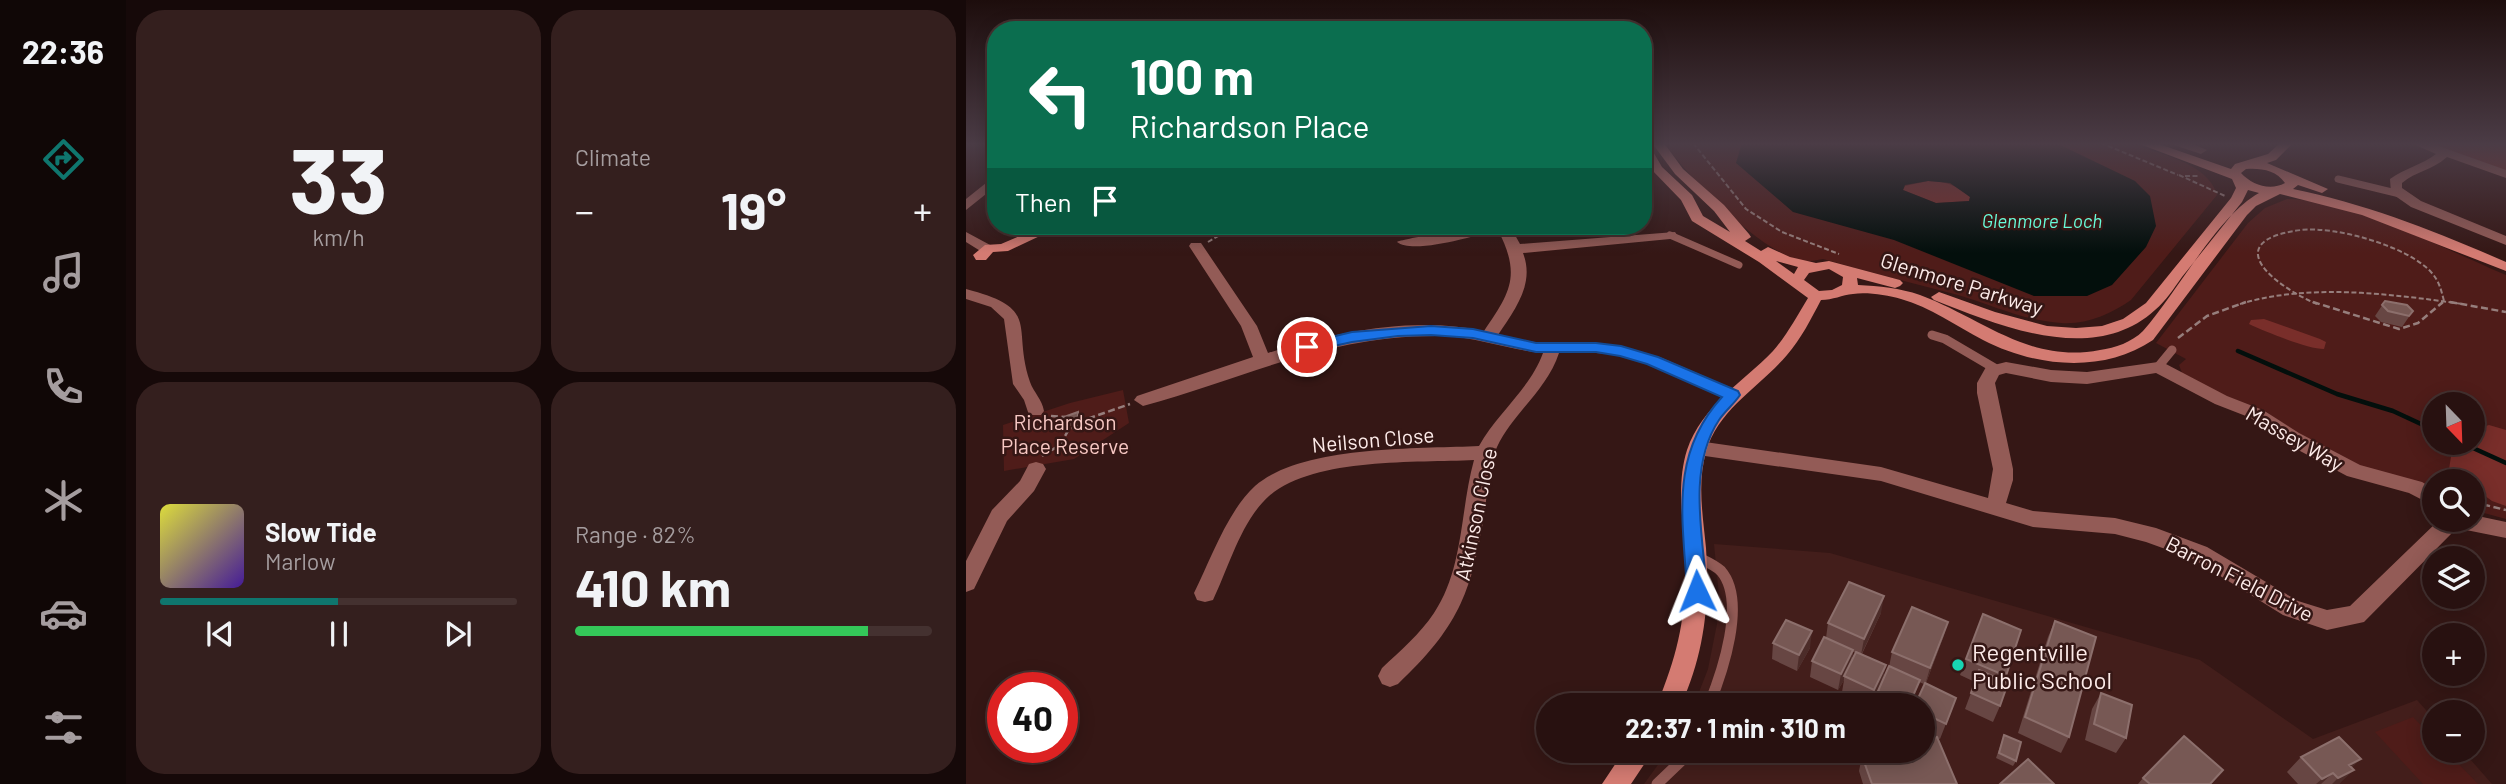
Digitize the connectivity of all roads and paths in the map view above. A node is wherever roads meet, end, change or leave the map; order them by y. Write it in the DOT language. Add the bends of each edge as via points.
graph roads {
  1 [pos="1668,180"];
  2 [pos="1685,180"];
  3 [pos="2188,180"];
  4 [pos="2237,180"];
  5 [pos="2239,180"];
  6 [pos="2290,180"];
  7 [pos="2301,180"];
  8 [pos="2340,180"];
  9 [pos="2398,180"];
  10 [pos="986,187"];
  11 [pos="2277,190"];
  12 [pos="2400,194"];
  13 [pos="2237,199"];
  14 [pos="966,206"];
  15 [pos="1033,235"];
  16 [pos="1221,235"];
  17 [pos="1458,235"];
  18 [pos="1508,235"];
  19 [pos="1670,235"];
  20 [pos="966,236"];
  21 [pos="2506,241"];
  22 [pos="1404,242"];
  23 [pos="1196,246"];
  24 [pos="1517,249"];
  25 [pos="2506,256"];
  26 [pos="978,257"];
  27 [pos="1739,265"];
  28 [pos="1811,266"];
  29 [pos="2192,267"];
  30 [pos="2506,267"];
  31 [pos="1845,271"];
  32 [pos="1799,285"];
  33 [pos="1847,289"];
  34 [pos="966,294"];
  35 [pos="1817,295"];
  36 [pos="2298,296"];
  37 [pos="2444,301"];
  38 [pos="2506,312"];
  39 [pos="1932,335"];
  40 [pos="1489,336"];
  41 [pos="1553,348"];
  42 [pos="2172,350"];
  43 [pos="1263,360"];
  44 [pos="2158,367"];
  45 [pos="1996,369"];
  46 [pos="1732,395"];
  47 [pos="1143,400"];
  48 [pos="1035,411"];
  49 [pos="1080,416"];
  50 [pos="1084,419"];
  51 [pos="1069,429"];
  52 [pos="1698,447"];
  53 [pos="1485,453"];
  54 [pos="1035,465"];
  55 [pos="2422,492"];
  56 [pos="2485,505"];
  57 [pos="1995,508"];
  58 [pos="2506,510"];
  59 [pos="2485,526"];
  60 [pos="2506,530"];
  61 [pos="2438,532"];
  62 [pos="1696,556"];
  63 [pos="966,583"];
  64 [pos="1205,593"];
  65 [pos="1390,676"];
  66 [pos="1675,693"];
  67 [pos="1715,693"];
  68 [pos="1631,763"];
  69 [pos="1679,763"];
  70 [pos="1615,784"];
  71 [pos="1657,784"];
  1 -- 32 [label="main road" via="1687,198 1697,218"];
  2 -- 28 [label="main road" via="1720,209 1736,231 1785,260"];
  3 -- 13 [label="path"];
  4 -- 13 [label="main road" via="2242,188"];
  5 -- 11 [label="main road"];
  6 -- 11 [label="main road" via="2292,184"];
  7 -- 25 [label="main road"];
  8 -- 12 [label="lane"];
  9 -- 12 [label="street" via="2395,187"];
  10 -- 14 [label="street"];
  11 -- 29 [label="main road, Glenmore Parkway" via="2242,212"];
  11 -- 30 [label="main road" via="2385,218"];
  12 -- 21 [label="street"];
  13 -- 29 [label="main road, Glenmore Parkway"];
  15 -- 26 [label="main road" via="1003,248 999,255"];
  16 -- 23 [label="path"];
  17 -- 22 [label="street"];
  18 -- 24 [label="street"];
  19 -- 24 [label="street"];
  19 -- 27 [label="lane"];
  20 -- 26 [label="street"];
  23 -- 43 [label="street" via="1249,326"];
  24 -- 40 [label="street" via="1520,282"];
  28 -- 31 [label="main road, Glenmore Parkway" via="1829,265"];
  28 -- 32 [label="main road" via="1799,274"];
  29 -- 31 [label="main road, Glenmore Parkway" via="2141,316 2118,326 2082,332 2019,326 1890,281"];
  29 -- 33 [label="main road, Glenmore Parkway" via="2142,340 2118,352 2095,356 2058,356 2023,349 1915,298"];
  31 -- 33 [label="main road" via="1851,281"];
  32 -- 35 [label="main road"];
  33 -- 35 [label="main road, Glenmore Parkway"];
  34 -- 48 [label="street" via="996,304 1012,317 1021,384 1033,399"];
  35 -- 46 [label="main road" via="1780,353"];
  36 -- 37 [label="path"];
  36 -- 37 [label="path" via="2399,329 2435,313"];
  36 -- 37 [label="path" via="2264,270 2258,253 2274,235 2312,229 2363,237 2410,258 2433,275"];
  36 -- 42 [label="path" via="2219,310 2190,327"];
  37 -- 38 [label="path"];
  39 -- 45 [label="lane"];
  40 -- 41 [label="street"];
  40 -- 43 [label="street" via="1431,330 1378,333"];
  41 -- 46 [label="street" via="1631,354"];
  41 -- 53 [label="street, Atkinson Close" via="1544,374 1503,420"];
  42 -- 44 [label="lane"];
  43 -- 47 [label="street"];
  44 -- 45 [label="street" via="2087,378"];
  44 -- 55 [label="street, Massey Way" via="2257,414 2354,471"];
  45 -- 57 [label="street" via="1986,388 2003,469"];
  46 -- 52 [label="main road" via="1711,419"];
  47 -- 50 [label="path"];
  48 -- 51 [label="path" via="1070,419 1065,423"];
  49 -- 50 [label="path"];
  50 -- 51 [label="path" via="1082,425"];
  51 -- 54 [label="path" via="1060,445"];
  52 -- 57 [label="street, Barron Field Drive" via="1889,476"];
  52 -- 62 [label="main road" via="1691,485"];
  53 -- 64 [label="street, Neilson Close" via="1327,463 1280,478 1249,507"];
  53 -- 65 [label="street, Atkinson Close" via="1465,570 1455,600 1425,644"];
  54 -- 63 [label="street" via="1027,486 999,516"];
  56 -- 58 [label="path"];
  57 -- 61 [label="street, Barron Field Drive" via="2053,522 2115,526 2167,540 2217,562 2291,608 2327,620 2356,615"];
  59 -- 60 [label="street"];
  62 -- 66 [label="main road" via="1695,624"];
  62 -- 67 [label="lane" via="1722,572 1731,601"];
  68 -- 70 [label="main road"];
  69 -- 71 [label="lane"];
}
